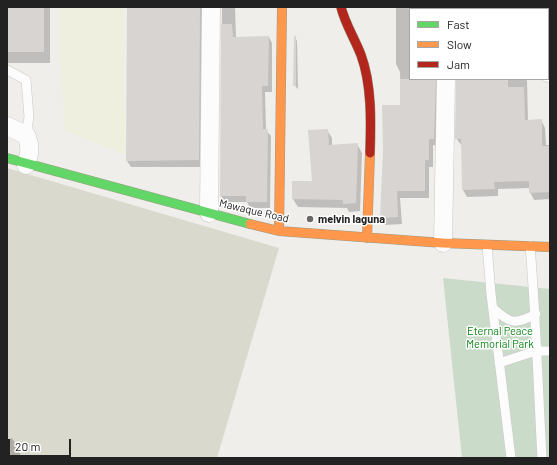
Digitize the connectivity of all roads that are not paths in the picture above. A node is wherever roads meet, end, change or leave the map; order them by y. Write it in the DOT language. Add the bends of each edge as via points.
graph roads {
  1 [pos="211,7"];
  2 [pos="282,7"];
  3 [pos="341,7"];
  4 [pos="7,70"];
  5 [pos="446,80"];
  6 [pos="7,126"];
  7 [pos="26,134"];
  8 [pos="7,158"];
  9 [pos="26,165"];
  10 [pos="209,213"];
  11 [pos="278,231"];
  12 [pos="367,238"];
  13 [pos="443,243"];
  14 [pos="486,243"];
  15 [pos="530,246"];
  16 [pos="550,247"];
  17 [pos="493,308"];
  18 [pos="536,314"];
  19 [pos="536,351"];
  20 [pos="550,351"];
  21 [pos="499,363"];
  22 [pos="511,458"];
  23 [pos="542,458"];
  1 -- 10 [label="street"];
  2 -- 11 [label="main road"];
  3 -- 12 [label="main road" via="363,60 368,97"];
  4 -- 7 [label="lane" via="26,80 29,118"];
  5 -- 13 [label="street"];
  6 -- 7 [label="street"];
  7 -- 9 [label="street" via="30,153"];
  8 -- 9 [label="main road, Mawaque Road"];
  9 -- 10 [label="main road, Mawaque Road"];
  10 -- 11 [label="main road, Mawaque Road"];
  11 -- 12 [label="main road, Mawaque Road"];
  12 -- 13 [label="main road, Mawaque Road"];
  13 -- 14 [label="main road, Mawaque Road"];
  14 -- 15 [label="main road, Mawaque Road"];
  14 -- 17 [label="lane"];
  15 -- 16 [label="main road, Mawaque Road"];
  15 -- 18 [label="lane"];
  17 -- 18 [label="lane" via="506,320 521,321"];
  17 -- 21 [label="lane"];
  18 -- 19 [label="lane"];
  19 -- 20 [label="lane"];
  19 -- 21 [label="lane"];
  19 -- 23 [label="lane"];
  21 -- 22 [label="lane"];
}
